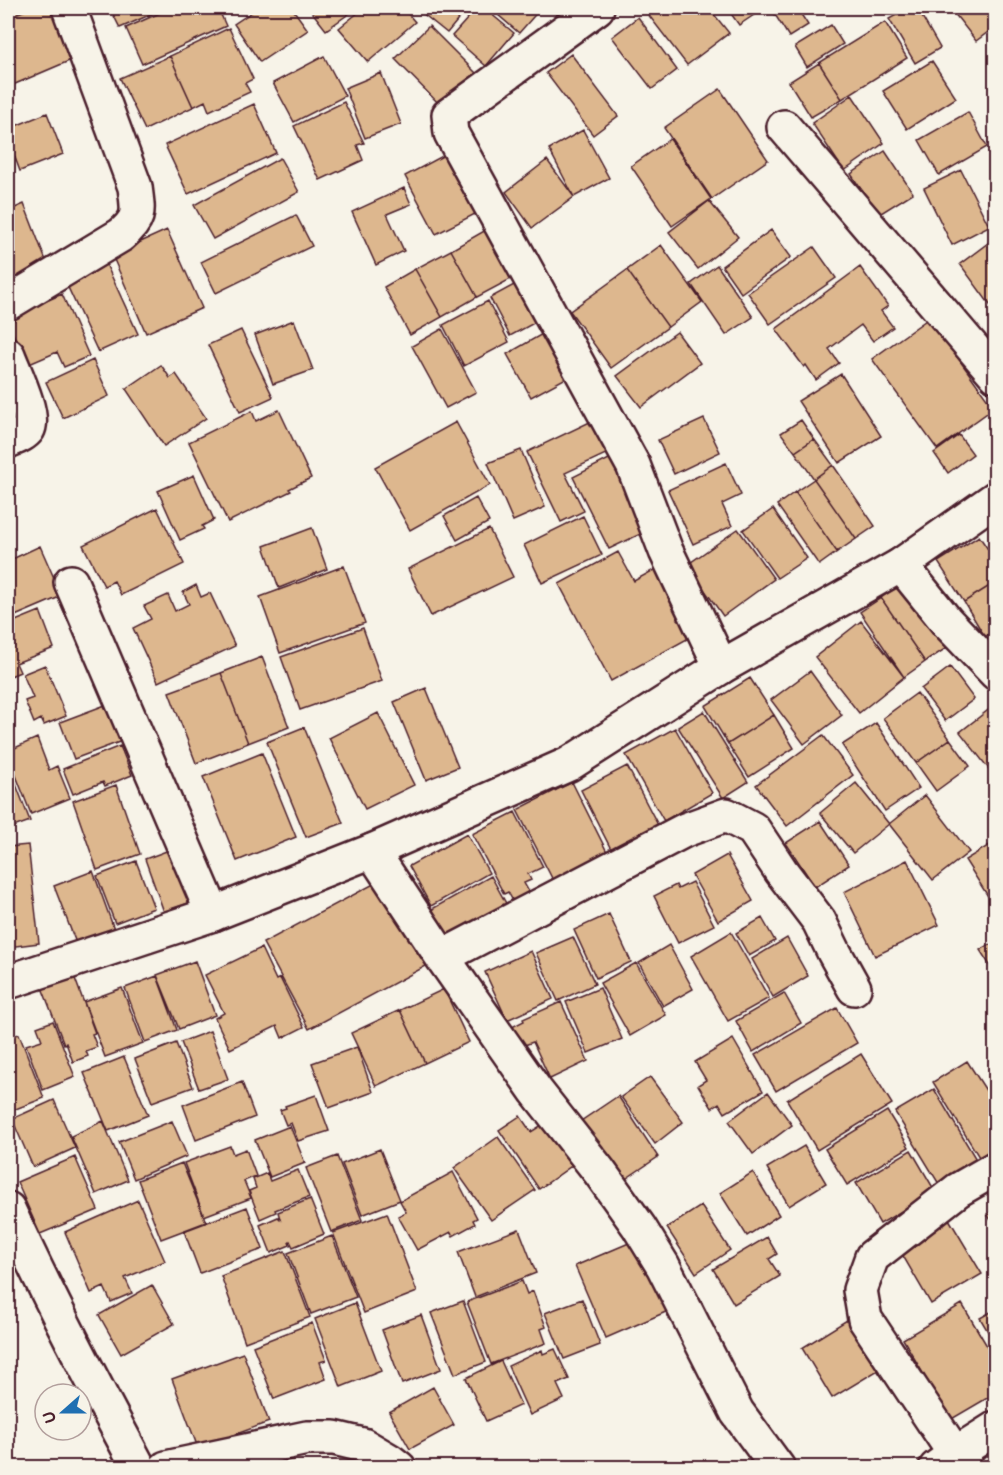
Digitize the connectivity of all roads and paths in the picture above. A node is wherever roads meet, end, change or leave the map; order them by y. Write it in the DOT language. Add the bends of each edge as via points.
graph roads {
  1 [pos="69,8"];
  2 [pos="597,8"];
  3 [pos="784,127"];
  4 [pos="8,303"];
  5 [pos="8,355"];
  6 [pos="996,375"];
  7 [pos="8,441"];
  8 [pos="996,498"];
  9 [pos="901,565"];
  10 [pos="71,582"];
  11 [pos="721,667"];
  12 [pos="996,673"];
  13 [pos="372,851"];
  14 [pos="213,914"];
  15 [pos="442,957"];
  16 [pos="8,982"];
  17 [pos="854,988"];
  18 [pos="996,1168"];
  19 [pos="8,1209"];
  20 [pos="996,1428"];
  21 [pos="953,1463"];
  22 [pos="139,1467"];
  23 [pos="166,1467"];
  24 [pos="399,1467"];
  25 [pos="778,1467"];
  1 -- 4 [label="street" via="135,187 136,219 121,235"];
  2 -- 11 [label="street" via="449,115 451,133 633,465 666,550"];
  3 -- 6 [label="street"];
  5 -- 7 [label="street" via="30,424 27,432"];
  8 -- 9 [label="street"];
  9 -- 11 [label="street"];
  9 -- 12 [label="street" via="947,622"];
  10 -- 14 [label="street"];
  11 -- 13 [label="street" via="569,764"];
  13 -- 14 [label="street"];
  13 -- 15 [label="street"];
  14 -- 16 [label="street"];
  15 -- 17 [label="street" via="685,830 726,815 753,829 819,921"];
  15 -- 25 [label="street" via="536,1091 639,1227 737,1412"];
  18 -- 21 [label="street" via="958,1190 872,1257 860,1290 865,1319"];
  19 -- 22 [label="street" via="34,1267"];
  20 -- 21 [label="street"];
  23 -- 24 [label="street" via="307,1438 334,1438 363,1445"];
}
